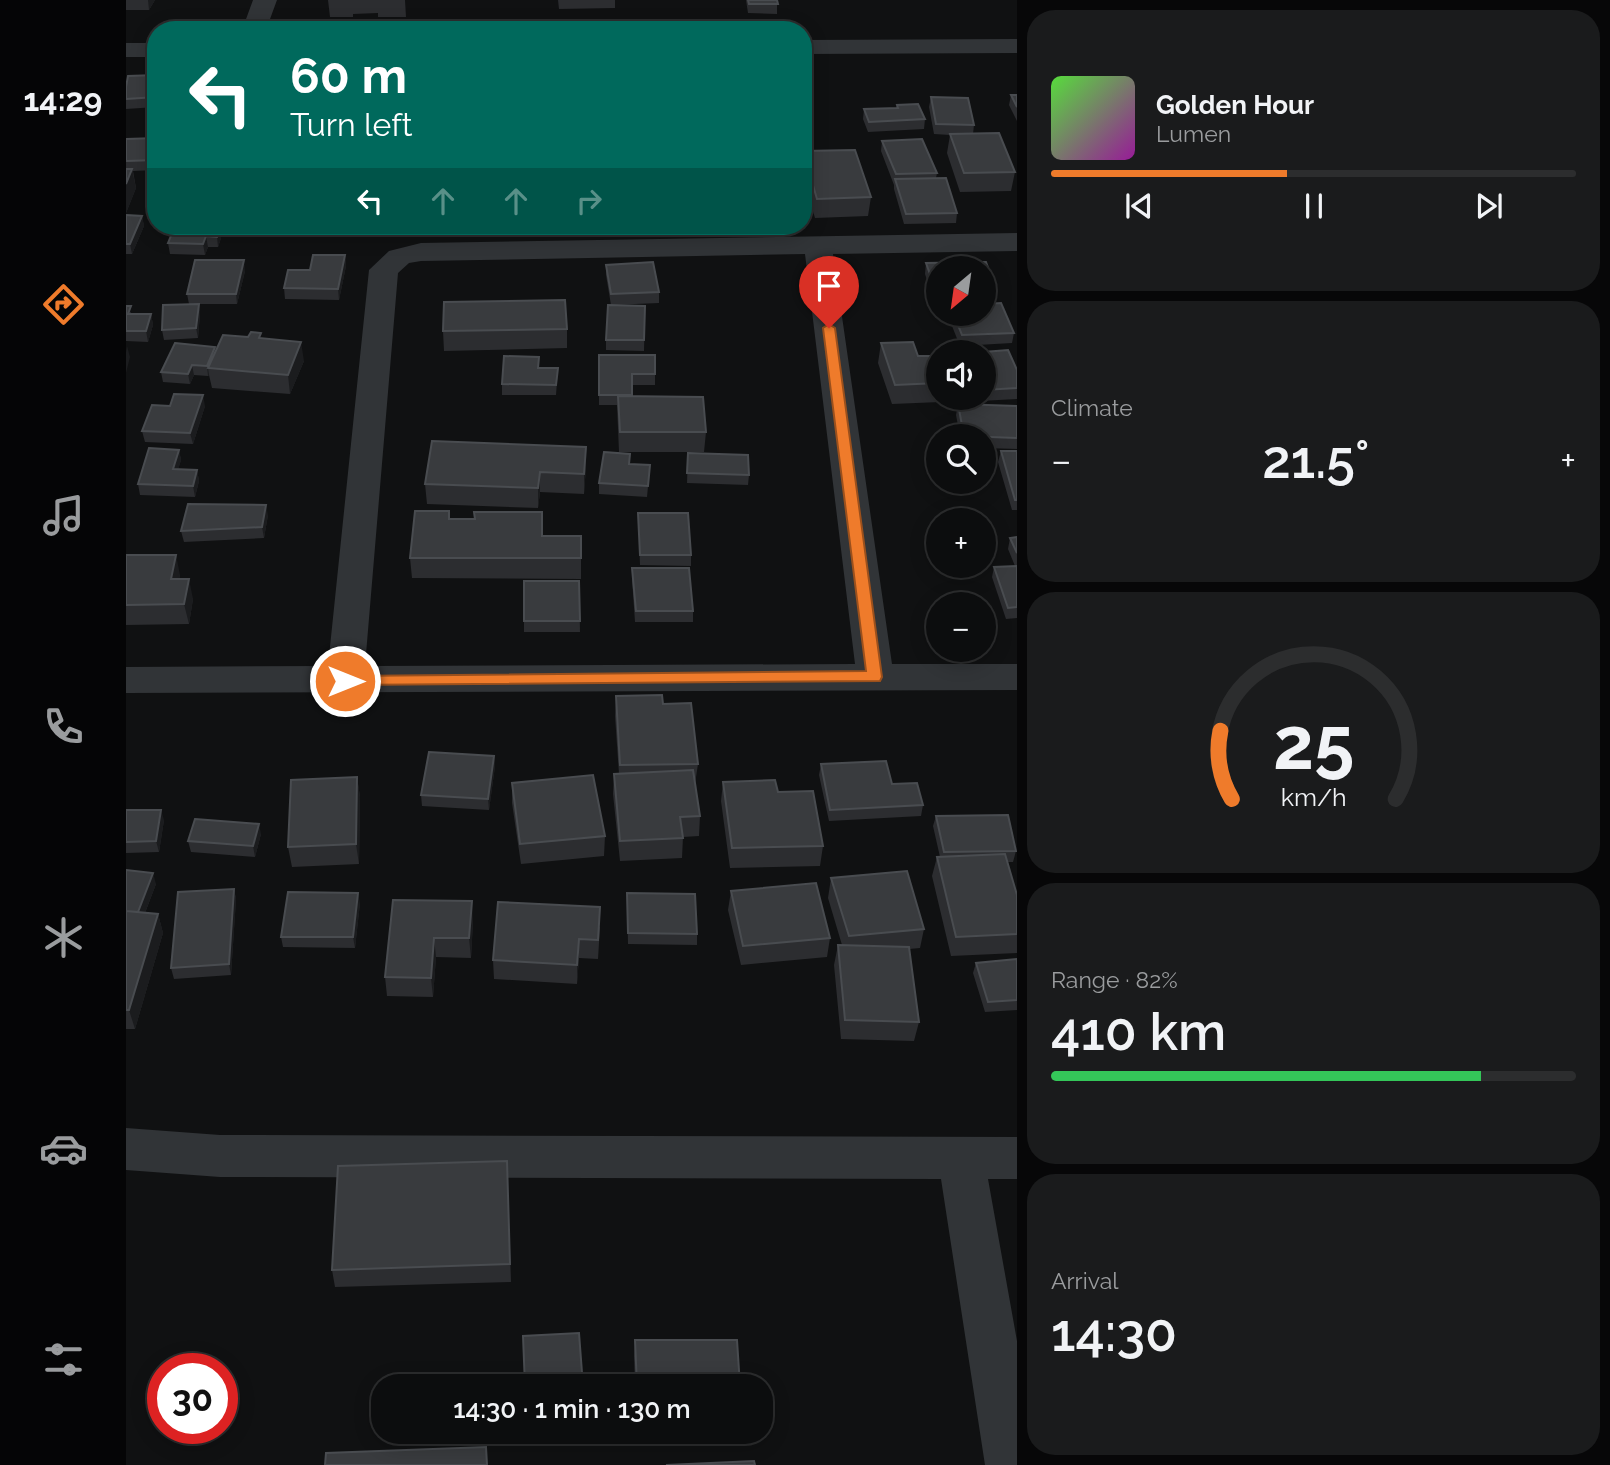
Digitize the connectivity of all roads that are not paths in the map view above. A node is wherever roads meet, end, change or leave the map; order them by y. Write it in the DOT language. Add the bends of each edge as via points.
graph roads {
  1 [pos="265,0"];
  2 [pos="257,21"];
  3 [pos="1017,46"];
  4 [pos="812,47"];
  5 [pos="126,50"];
  6 [pos="147,50"];
  7 [pos="1017,242"];
  8 [pos="818,247"];
  9 [pos="875,677"];
  10 [pos="1017,677"];
  11 [pos="126,680"];
  12 [pos="345,681"];
  13 [pos="126,1149"];
  14 [pos="1017,1158"];
  15 [pos="961,1159"];
  16 [pos="1012,1465"];
  1 -- 2 [label="street"];
  3 -- 4 [label="street"];
  5 -- 6 [label="street"];
  7 -- 8 [label="street"];
  8 -- 9 [label="street"];
  8 -- 12 [label="street" via="421,252 399,257 384,270"];
  9 -- 10 [label="street"];
  9 -- 12 [label="street"];
  11 -- 12 [label="street"];
  13 -- 15 [label="street" via="234,1156"];
  14 -- 15 [label="street"];
  15 -- 16 [label="street"];
}
